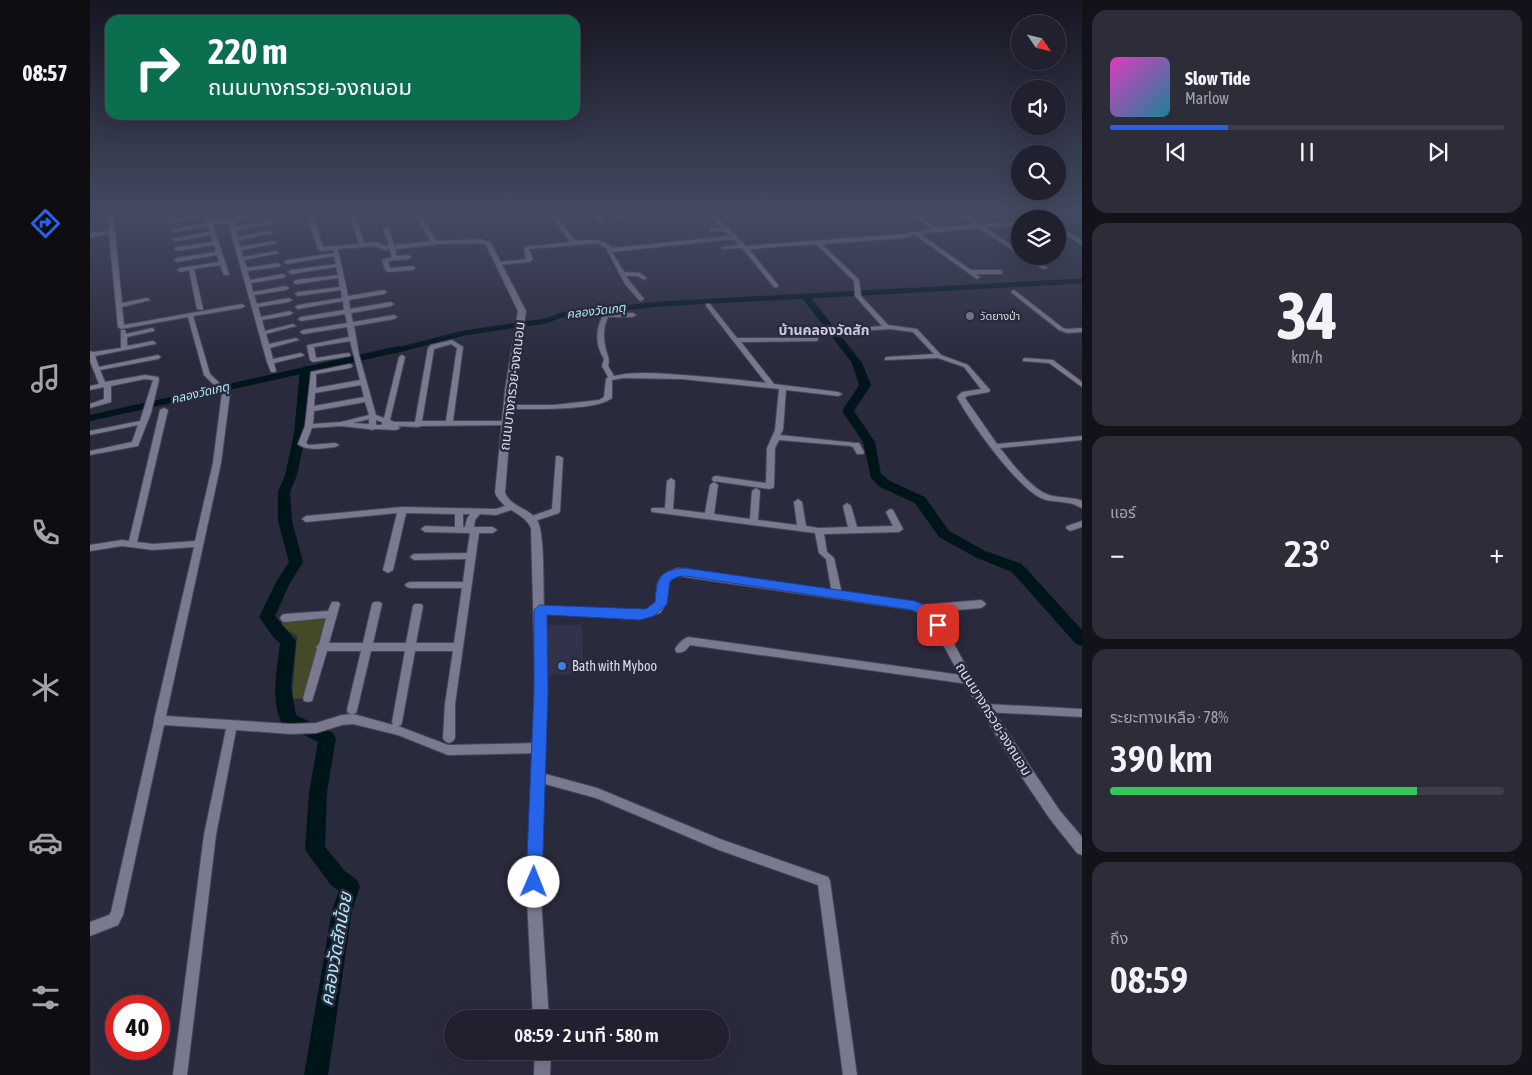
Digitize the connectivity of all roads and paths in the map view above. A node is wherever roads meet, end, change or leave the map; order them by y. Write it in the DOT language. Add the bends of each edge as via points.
graph roads {
  1 [pos="114,262"];
  2 [pos="243,262"];
  3 [pos="386,262"];
  4 [pos="517,262"];
  5 [pos="616,262"];
  6 [pos="756,262"];
  7 [pos="838,262"];
  8 [pos="957,262"];
  9 [pos="222,263"];
  10 [pos="500,264"];
  11 [pos="278,265"];
  12 [pos="339,265"];
  13 [pos="1040,265"];
  14 [pos="191,268"];
  15 [pos="413,268"];
  16 [pos="1045,268"];
  17 [pos="180,270"];
  18 [pos="245,270"];
  19 [pos="292,272"];
  20 [pos="971,272"];
  21 [pos="1000,272"];
  22 [pos="226,274"];
  23 [pos="624,275"];
  24 [pos="283,276"];
  25 [pos="340,276"];
  26 [pos="977,277"];
  27 [pos="644,278"];
  28 [pos="247,282"];
  29 [pos="296,282"];
  30 [pos="776,286"];
  31 [pos="286,288"];
  32 [pos="343,288"];
  33 [pos="384,292"];
  34 [pos="1014,292"];
  35 [pos="252,294"];
  36 [pos="298,294"];
  37 [pos="345,298"];
  38 [pos="641,299"];
  39 [pos="147,300"];
  40 [pos="289,300"];
  41 [pos="391,304"];
  42 [pos="708,305"];
  43 [pos="118,306"];
  44 [pos="242,306"];
  45 [pos="256,306"];
  46 [pos="298,307"];
  47 [pos="200,309"];
  48 [pos="290,312"];
  49 [pos="347,312"];
  50 [pos="190,315"];
  51 [pos="633,315"];
  52 [pos="394,317"];
  53 [pos="259,319"];
  54 [pos="301,319"];
  55 [pos="350,324"];
  56 [pos="293,326"];
  57 [pos="888,328"];
  58 [pos="152,330"];
  59 [pos="1082,330"];
  60 [pos="845,331"];
  61 [pos="303,332"];
  62 [pos="263,333"];
  63 [pos="353,338"];
  64 [pos="816,339"];
  65 [pos="296,340"];
  66 [pos="736,340"];
  67 [pos="756,341"];
  68 [pos="153,344"];
  69 [pos="266,347"];
  70 [pos="741,347"];
  71 [pos="124,349"];
  72 [pos="90,354"];
  73 [pos="301,355"];
  74 [pos="348,355"];
  75 [pos="939,356"];
  76 [pos="158,357"];
  77 [pos="402,357"];
  78 [pos="887,359"];
  79 [pos="1026,360"];
  80 [pos="270,362"];
  81 [pos="350,366"];
  82 [pos="95,370"];
  83 [pos="273,370"];
  84 [pos="611,378"];
  85 [pos="363,382"];
  86 [pos="105,385"];
  87 [pos="1082,385"];
  88 [pos="772,386"];
  89 [pos="90,388"];
  90 [pos="783,388"];
  91 [pos="312,390"];
  92 [pos="838,394"];
  93 [pos="368,399"];
  94 [pos="90,406"];
  95 [pos="508,407"];
  96 [pos="311,408"];
  97 [pos="164,410"];
  98 [pos="373,416"];
  99 [pos="139,423"];
  100 [pos="341,424"];
  101 [pos="386,425"];
  102 [pos="453,425"];
  103 [pos="506,425"];
  104 [pos="310,426"];
  105 [pos="421,426"];
  106 [pos="372,428"];
  107 [pos="90,433"];
  108 [pos="775,438"];
  109 [pos="1082,438"];
  110 [pos="335,445"];
  111 [pos="996,446"];
  112 [pos="860,452"];
  113 [pos="90,453"];
  114 [pos="559,458"];
  115 [pos="671,481"];
  116 [pos="756,490"];
  117 [pos="798,502"];
  118 [pos="1082,505"];
  119 [pos="847,506"];
  120 [pos="511,507"];
  121 [pos="402,510"];
  122 [pos="655,510"];
  123 [pos="478,511"];
  124 [pos="670,511"];
  125 [pos="890,512"];
  126 [pos="460,515"];
  127 [pos="709,517"];
  128 [pos="306,519"];
  129 [pos="472,519"];
  130 [pos="532,519"];
  131 [pos="754,522"];
  132 [pos="1082,524"];
  133 [pos="802,528"];
  134 [pos="1070,528"];
  135 [pos="425,529"];
  136 [pos="459,530"];
  137 [pos="472,530"];
  138 [pos="493,530"];
  139 [pos="819,530"];
  140 [pos="853,530"];
  141 [pos="199,544"];
  142 [pos="132,545"];
  143 [pos="90,548"];
  144 [pos="472,556"];
  145 [pos="414,557"];
  146 [pos="388,570"];
  147 [pos="410,585"];
  148 [pos="468,585"];
  149 [pos="837,594"];
  150 [pos="335,604"];
  151 [pos="377,604"];
  152 [pos="980,604"];
  153 [pos="418,606"];
  154 [pos="922,609"];
  155 [pos="540,610"];
  156 [pos="331,614"];
  157 [pos="285,618"];
  158 [pos="321,647"];
  159 [pos="367,647"];
  160 [pos="410,647"];
  161 [pos="458,647"];
  162 [pos="680,649"];
  163 [pos="968,680"];
  164 [pos="308,698"];
  165 [pos="986,708"];
  166 [pos="352,710"];
  167 [pos="1082,714"];
  168 [pos="159,720"];
  169 [pos="397,722"];
  170 [pos="232,725"];
  171 [pos="448,738"];
  172 [pos="539,748"];
  173 [pos="538,777"];
  174 [pos="1082,848"];
  175 [pos="90,929"];
  176 [pos="540,1010"];
  177 [pos="543,1060"];
  178 [pos="180,1075"];
  179 [pos="542,1075"];
  180 [pos="850,1075"];
  1 -- 43 [label="street"];
  2 -- 18 [label="street"];
  3 -- 15 [label="street" via="388,270"];
  4 -- 10 [label="street"];
  5 -- 23 [label="street"];
  6 -- 30 [label="street"];
  7 -- 57 [label="street" via="857,281 857,294"];
  8 -- 20 [label="street"];
  9 -- 14 [label="street"];
  9 -- 22 [label="street"];
  10 -- 95 [label="street, ถนนบางกรวย-จงถนอม" via="522,311"];
  11 -- 18 [label="street"];
  12 -- 19 [label="street"];
  12 -- 25 [label="street"];
  13 -- 16 [label="street"];
  14 -- 17 [label="street"];
  14 -- 47 [label="street"];
  18 -- 28 [label="street"];
  20 -- 21 [label="street"];
  20 -- 26 [label="street"];
  23 -- 27 [label="street" via="638,274"];
  23 -- 38 [label="street"];
  24 -- 28 [label="street"];
  25 -- 29 [label="street"];
  25 -- 32 [label="street"];
  28 -- 35 [label="street"];
  31 -- 35 [label="street"];
  32 -- 36 [label="street"];
  32 -- 37 [label="street"];
  33 -- 37 [label="street"];
  34 -- 59 [label="street" via="1061,329"];
  35 -- 45 [label="street"];
  37 -- 46 [label="street"];
  37 -- 49 [label="street"];
  39 -- 43 [label="street"];
  40 -- 45 [label="street"];
  41 -- 49 [label="street"];
  42 -- 66 [label="street"];
  43 -- 50 [label="street" via="121,327"];
  44 -- 50 [label="street"];
  45 -- 53 [label="street"];
  48 -- 53 [label="street"];
  49 -- 54 [label="street"];
  49 -- 55 [label="street"];
  50 -- 141 [label="street" via="207,375 224,390 217,463"];
  51 -- 84 [label="street" via="610,313 603,319 600,348 607,359 604,366"];
  52 -- 55 [label="street"];
  53 -- 62 [label="street"];
  55 -- 61 [label="street"];
  55 -- 63 [label="street"];
  56 -- 62 [label="street"];
  57 -- 60 [label="street"];
  57 -- 75 [label="street" via="915,330"];
  58 -- 71 [label="street" via="123,333"];
  62 -- 69 [label="street"];
  63 -- 74 [label="street" via="310,346 313,360"];
  63 -- 85 [label="street"];
  64 -- 67 [label="street"];
  65 -- 69 [label="street"];
  66 -- 67 [label="street"];
  66 -- 70 [label="street"];
  67 -- 70 [label="street"];
  68 -- 71 [label="street"];
  69 -- 80 [label="street"];
  70 -- 88 [label="street"];
  71 -- 72 [label="street"];
  72 -- 82 [label="street"];
  73 -- 80 [label="street"];
  75 -- 78 [label="street"];
  75 -- 111 [label="street" via="966,366 986,388 961,397"];
  76 -- 82 [label="street"];
  77 -- 101 [label="street"];
  79 -- 87 [label="street" via="1051,360"];
  80 -- 83 [label="street"];
  81 -- 91 [label="street" via="313,373"];
  82 -- 86 [label="street"];
  84 -- 88 [label="street" via="659,376"];
  84 -- 95 [label="street" via="608,398 601,402"];
  85 -- 91 [label="street"];
  85 -- 93 [label="street"];
  86 -- 89 [label="street"];
  86 -- 94 [label="street" via="108,400"];
  86 -- 113 [label="street" via="156,378 135,444"];
  88 -- 90 [label="street"];
  90 -- 92 [label="street"];
  90 -- 108 [label="street" via="779,430"];
  91 -- 96 [label="street"];
  93 -- 96 [label="street"];
  93 -- 98 [label="street"];
  95 -- 103 [label="street, ถนนบางกรวย-จงถนอม"];
  96 -- 104 [label="street"];
  97 -- 142 [label="street"];
  98 -- 100 [label="street"];
  98 -- 101 [label="street"];
  98 -- 106 [label="street"];
  99 -- 107 [label="street"];
  100 -- 104 [label="street"];
  100 -- 106 [label="street"];
  101 -- 105 [label="street"];
  101 -- 106 [label="street"];
  102 -- 103 [label="street"];
  102 -- 105 [label="street"];
  102 -- 105 [label="street" via="460,347 452,342 431,348"];
  103 -- 120 [label="street, ถนนบางกรวย-จงถนอม" via="500,493 503,501"];
  104 -- 110 [label="street" via="304,446"];
  108 -- 112 [label="street" via="850,444 856,445"];
  108 -- 127 [label="street" via="771,448 770,486 715,482"];
  109 -- 111 [label="street"];
  111 -- 118 [label="street" via="1020,476 1041,495 1073,500"];
  114 -- 130 [label="street" via="556,511"];
  115 -- 124 [label="street"];
  116 -- 131 [label="street"];
  117 -- 133 [label="street"];
  119 -- 140 [label="street"];
  120 -- 123 [label="street" via="500,512"];
  120 -- 130 [label="street"];
  121 -- 126 [label="street"];
  121 -- 128 [label="street"];
  121 -- 146 [label="street"];
  122 -- 124 [label="street"];
  123 -- 126 [label="street"];
  123 -- 129 [label="street"];
  124 -- 127 [label="street"];
  125 -- 140 [label="street" via="899,529"];
  126 -- 129 [label="street"];
  126 -- 136 [label="street"];
  127 -- 131 [label="street"];
  129 -- 137 [label="street"];
  130 -- 155 [label="street" via="536,528"];
  131 -- 133 [label="street"];
  132 -- 134 [label="street"];
  133 -- 139 [label="street"];
  135 -- 136 [label="street"];
  136 -- 137 [label="street"];
  137 -- 138 [label="street"];
  137 -- 144 [label="street"];
  139 -- 140 [label="street"];
  139 -- 149 [label="street" via="823,553 830,558"];
  141 -- 142 [label="street"];
  141 -- 168 [label="street"];
  142 -- 143 [label="street" via="122,543"];
  144 -- 145 [label="street"];
  144 -- 148 [label="street"];
  147 -- 148 [label="street"];
  148 -- 161 [label="street"];
  149 -- 154 [label="street"];
  149 -- 155 [label="street" via="678,572 662,583 661,604 650,613"];
  150 -- 156 [label="street"];
  151 -- 159 [label="street"];
  152 -- 154 [label="street"];
  153 -- 160 [label="street"];
  154 -- 163 [label="street, ถนนบางกรวย-จงถนอม" via="938,625"];
  155 -- 172 [label="street"];
  156 -- 157 [label="street"];
  156 -- 158 [label="street"];
  158 -- 159 [label="street"];
  158 -- 164 [label="street"];
  159 -- 160 [label="street"];
  159 -- 166 [label="street"];
  160 -- 161 [label="street"];
  160 -- 169 [label="street"];
  161 -- 171 [label="street"];
  162 -- 163 [label="street" via="688,641"];
  163 -- 165 [label="street, ถนนบางกรวย-จงถนอม"];
  165 -- 167 [label="street"];
  165 -- 174 [label="street, ถนนบางกรวย-จงถนอม" via="1044,800"];
  168 -- 170 [label="street"];
  168 -- 175 [label="street" via="117,915 113,920"];
  170 -- 172 [label="street" via="316,728 353,719 399,731 448,750"];
  170 -- 178 [label="street" via="210,835"];
  172 -- 173 [label="street"];
  173 -- 176 [label="street" via="534,899"];
  173 -- 180 [label="street" via="597,794 718,844 824,880"];
  177 -- 179 [label="street"];
}
